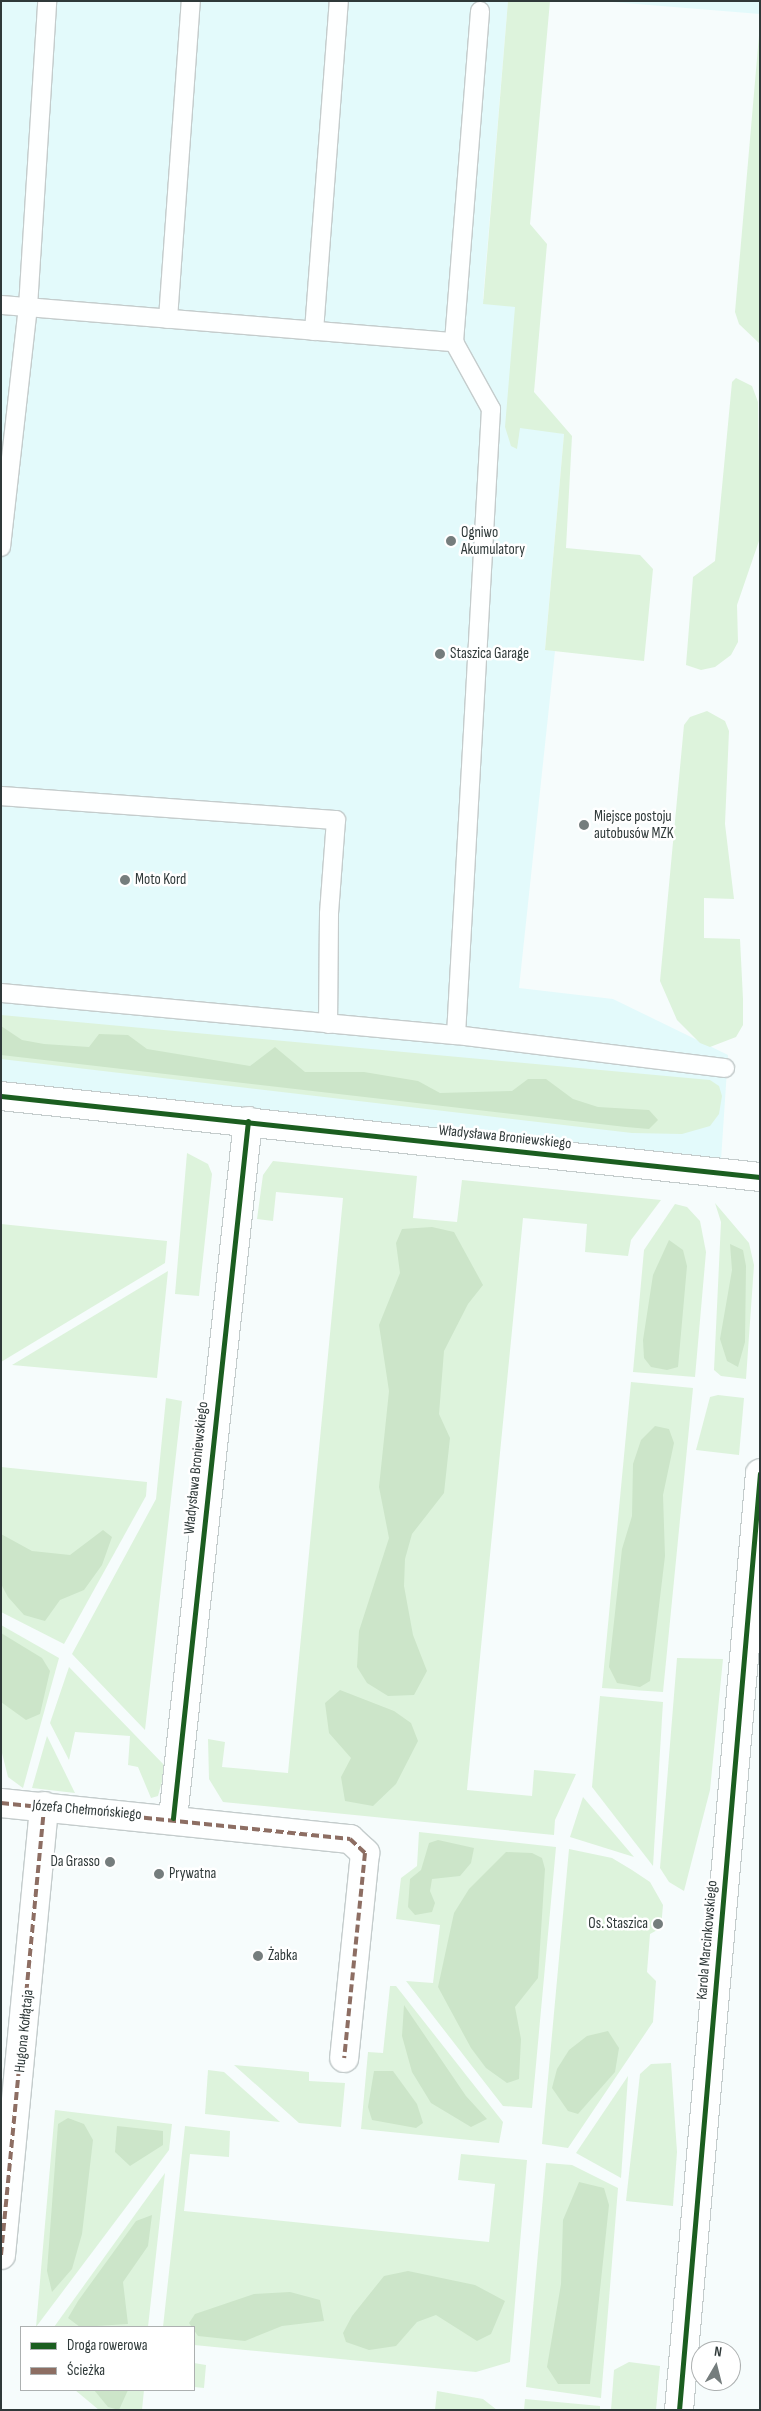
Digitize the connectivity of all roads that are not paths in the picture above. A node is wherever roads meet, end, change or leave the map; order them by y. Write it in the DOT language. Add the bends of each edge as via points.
graph roads {
  1 [pos="47,1"];
  2 [pos="190,1"];
  3 [pos="339,1"];
  4 [pos="480,11"];
  5 [pos="1,305"];
  6 [pos="28,307"];
  7 [pos="168,319"];
  8 [pos="314,331"];
  9 [pos="454,342"];
  10 [pos="1,547"];
  11 [pos="1,796"];
  12 [pos="1,993"];
  13 [pos="328,1024"];
  14 [pos="456,1035"];
  15 [pos="725,1068"];
  16 [pos="1,1096"];
  17 [pos="248,1121"];
  18 [pos="760,1177"];
  19 [pos="760,1473"];
  20 [pos="1,1803"];
  21 [pos="44,1806"];
  22 [pos="173,1818"];
  23 [pos="344,2058"];
  24 [pos="1,2255"];
  25 [pos="679,2410"];
  1 -- 6 [label="lane"];
  2 -- 7 [label="lane"];
  3 -- 8 [label="lane"];
  4 -- 9 [label="lane"];
  5 -- 6 [label="lane"];
  6 -- 7 [label="lane"];
  6 -- 10 [label="lane"];
  7 -- 8 [label="lane"];
  8 -- 9 [label="lane"];
  9 -- 14 [label="lane" via="491,409"];
  11 -- 13 [label="lane" via="336,820 329,914"];
  12 -- 13 [label="lane"];
  13 -- 14 [label="lane"];
  14 -- 15 [label="lane"];
  16 -- 17 [label="street, Władysława Broniewskiego"];
  17 -- 18 [label="street, Władysława Broniewskiego"];
  17 -- 22 [label="street, Władysława Broniewskiego"];
  19 -- 25 [label="street, Karola Marcinkowskiego"];
  20 -- 21 [label="street, Józefa Chełmońskiego"];
  21 -- 22 [label="street, Józefa Chełmońskiego"];
  21 -- 24 [label="street, Hugona Kołłątaja"];
  22 -- 23 [label="street, Józefa Chełmońskiego" via="350,1839 365,1853"];
}
